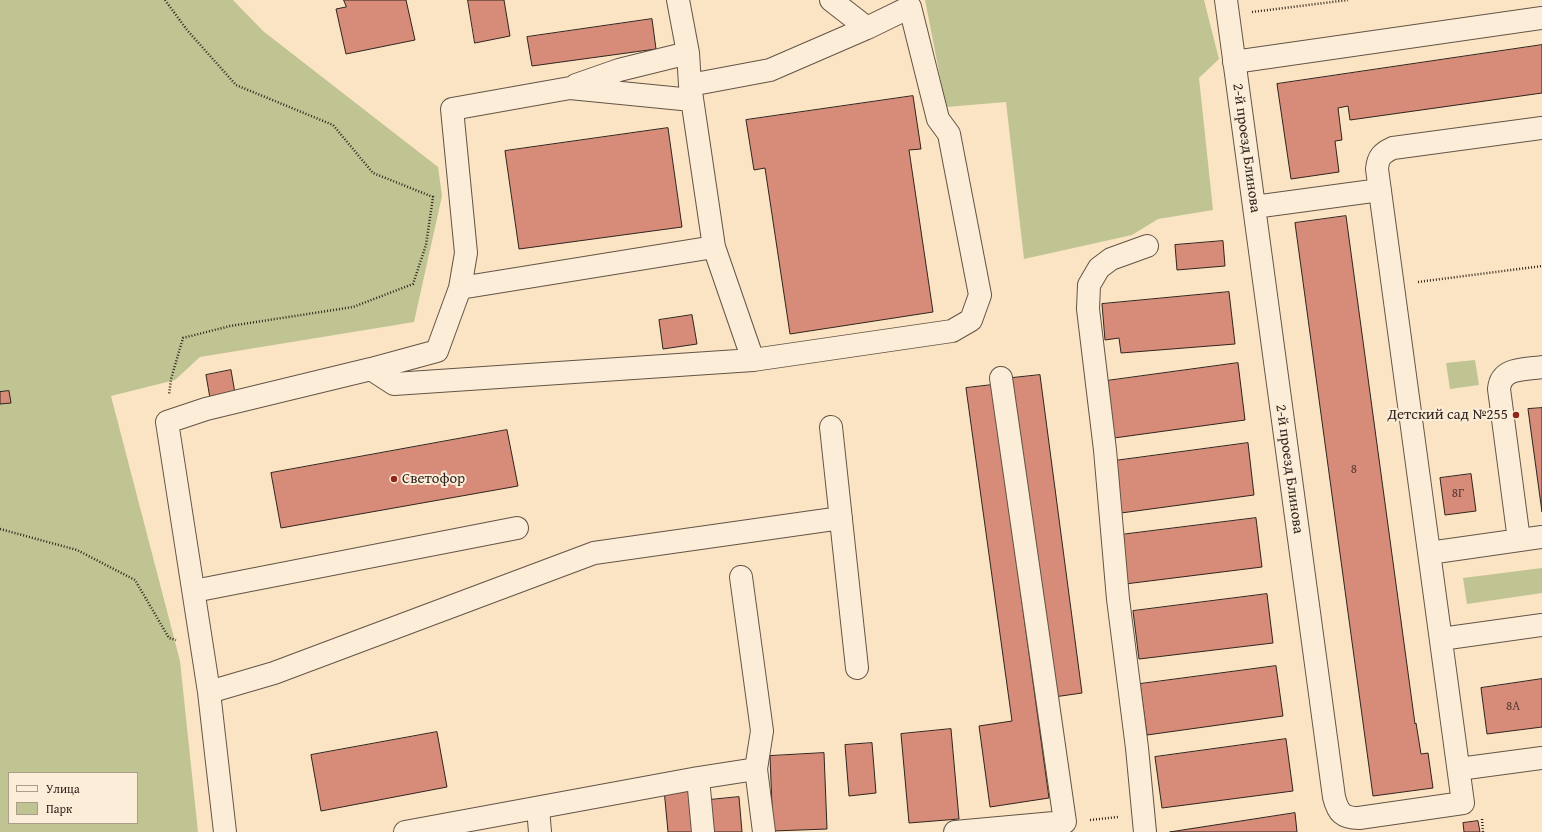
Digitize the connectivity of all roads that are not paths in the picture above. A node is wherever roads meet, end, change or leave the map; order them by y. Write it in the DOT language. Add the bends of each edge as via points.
graph roads {
  1 [pos="678,0"];
  2 [pos="831,0"];
  3 [pos="1227,8"];
  4 [pos="1542,18"];
  5 [pos="867,28"];
  6 [pos="688,53"];
  7 [pos="1234,62"];
  8 [pos="570,88"];
  9 [pos="691,92"];
  10 [pos="1542,128"];
  11 [pos="1380,190"];
  12 [pos="1254,207"];
  13 [pos="1147,246"];
  14 [pos="714,247"];
  15 [pos="460,288"];
  16 [pos="753,360"];
  17 [pos="1542,367"];
  18 [pos="371,369"];
  19 [pos="1001,378"];
  20 [pos="831,427"];
  21 [pos="841,518"];
  22 [pos="517,528"];
  23 [pos="1542,537"];
  24 [pos="1519,540"];
  25 [pos="1429,553"];
  26 [pos="740,577"];
  27 [pos="194,591"];
  28 [pos="1542,625"];
  29 [pos="1441,639"];
  30 [pos="857,668"];
  31 [pos="209,692"];
  32 [pos="1542,758"];
  33 [pos="756,769"];
  34 [pos="1459,769"];
  35 [pos="698,778"];
  36 [pos="538,808"];
  37 [pos="225,832"];
  38 [pos="405,832"];
  39 [pos="540,832"];
  40 [pos="703,832"];
  41 [pos="764,832"];
  42 [pos="955,832"];
  43 [pos="1145,832"];
  1 -- 6 [label="street"];
  2 -- 5 [label="street"];
  3 -- 7 [label="street, 2-й проезд Блинова"];
  4 -- 7 [label="street"];
  5 -- 9 [label="street" via="770,70"];
  5 -- 16 [label="street" via="910,7 938,119 949,134 980,295 971,320 952,331"];
  6 -- 8 [label="street" via="619,70"];
  6 -- 9 [label="street"];
  7 -- 12 [label="street, 2-й проезд Блинова"];
  8 -- 9 [label="street"];
  8 -- 15 [label="street" via="452,109 466,254"];
  9 -- 14 [label="street"];
  10 -- 11 [label="street" via="1393,148 1384,152 1378,159"];
  11 -- 12 [label="street"];
  11 -- 25 [label="street"];
  12 -- 34 [label="street, 2-й проезд Блинова" via="1337,809 1348,818 1359,818 1463,804"];
  13 -- 43 [label="street" via="1111,259 1099,268 1089,285 1088,309"];
  14 -- 15 [label="street"];
  14 -- 16 [label="street"];
  15 -- 18 [label="street" via="437,351"];
  16 -- 18 [label="street" via="394,384"];
  17 -- 24 [label="street" via="1505,374 1500,381 1499,390"];
  18 -- 27 [label="street" via="206,409 167,422"];
  19 -- 42 [label="street" via="1065,822"];
  20 -- 21 [label="street"];
  21 -- 30 [label="street"];
  21 -- 31 [label="street" via="594,553 274,673"];
  22 -- 27 [label="street"];
  23 -- 24 [label="street"];
  24 -- 25 [label="street"];
  25 -- 29 [label="street"];
  26 -- 33 [label="street" via="762,731"];
  27 -- 31 [label="street"];
  28 -- 29 [label="street"];
  29 -- 34 [label="street"];
  31 -- 37 [label="street"];
  32 -- 34 [label="street"];
  33 -- 35 [label="street"];
  33 -- 41 [label="street"];
  35 -- 36 [label="street"];
  35 -- 40 [label="street"];
  36 -- 38 [label="street"];
  36 -- 39 [label="street"];
}
